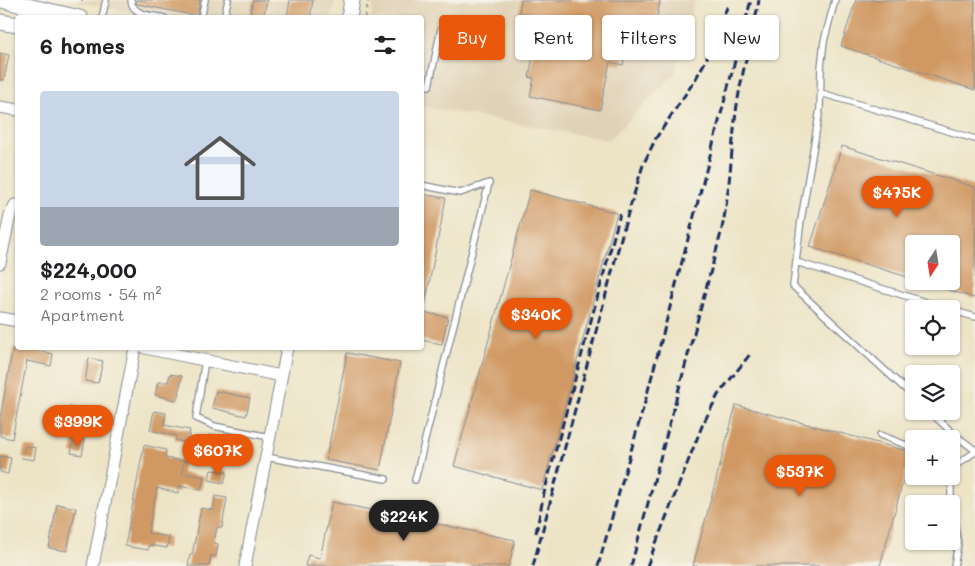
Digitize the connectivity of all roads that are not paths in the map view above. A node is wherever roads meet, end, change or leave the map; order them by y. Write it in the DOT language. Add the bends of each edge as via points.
graph roads {
  1 [pos="1,0"];
  2 [pos="106,0"];
  3 [pos="131,0"];
  4 [pos="205,0"];
  5 [pos="228,0"];
  6 [pos="352,0"];
  7 [pos="835,0"];
  8 [pos="67,15"];
  9 [pos="103,15"];
  10 [pos="152,15"];
  11 [pos="202,15"];
  12 [pos="225,15"];
  13 [pos="350,15"];
  14 [pos="0,22"];
  15 [pos="15,24"];
  16 [pos="439,38"];
  17 [pos="424,86"];
  18 [pos="821,93"];
  19 [pos="0,107"];
  20 [pos="15,110"];
  21 [pos="975,139"];
  22 [pos="424,186"];
  23 [pos="15,207"];
  24 [pos="796,262"];
  25 [pos="0,263"];
  26 [pos="919,300"];
  27 [pos="960,313"];
  28 [pos="975,317"];
  29 [pos="0,318"];
  30 [pos="15,321"];
  31 [pos="135,350"];
  32 [pos="155,350"];
  33 [pos="287,350"];
  34 [pos="205,360"];
  35 [pos="281,376"];
  36 [pos="905,389"];
  37 [pos="939,420"];
  38 [pos="880,435"];
  39 [pos="270,437"];
  40 [pos="905,445"];
  41 [pos="975,451"];
  42 [pos="266,457"];
  43 [pos="960,460"];
  44 [pos="386,479"];
  45 [pos="415,480"];
  46 [pos="957,550"];
  47 [pos="93,566"];
  48 [pos="245,566"];
  49 [pos="954,566"];
  1 -- 8 [label="street"];
  2 -- 9 [label="lane"];
  3 -- 10 [label="lane" via="135,11"];
  4 -- 11 [label="lane"];
  5 -- 12 [label="lane"];
  6 -- 13 [label="street"];
  7 -- 18 [label="lane" via="824,41"];
  14 -- 15 [label="street"];
  16 -- 17 [label="lane" via="429,86"];
  18 -- 21 [label="lane"];
  18 -- 24 [label="lane"];
  19 -- 20 [label="street"];
  22 -- 45 [label="lane" via="460,193 489,183"];
  23 -- 25 [label="street" via="10,215"];
  24 -- 26 [label="lane"];
  24 -- 36 [label="lane" via="793,286"];
  27 -- 28 [label="lane"];
  29 -- 30 [label="street"];
  31 -- 47 [label="street"];
  32 -- 34 [label="street"];
  33 -- 35 [label="street"];
  34 -- 35 [label="street"];
  34 -- 39 [label="lane" via="196,418 214,426"];
  35 -- 39 [label="street"];
  37 -- 41 [label="lane"];
  38 -- 40 [label="lane"];
  39 -- 42 [label="street"];
  41 -- 43 [label="lane"];
  42 -- 44 [label="lane"];
  42 -- 48 [label="street"];
  46 -- 49 [label="lane"];
}
